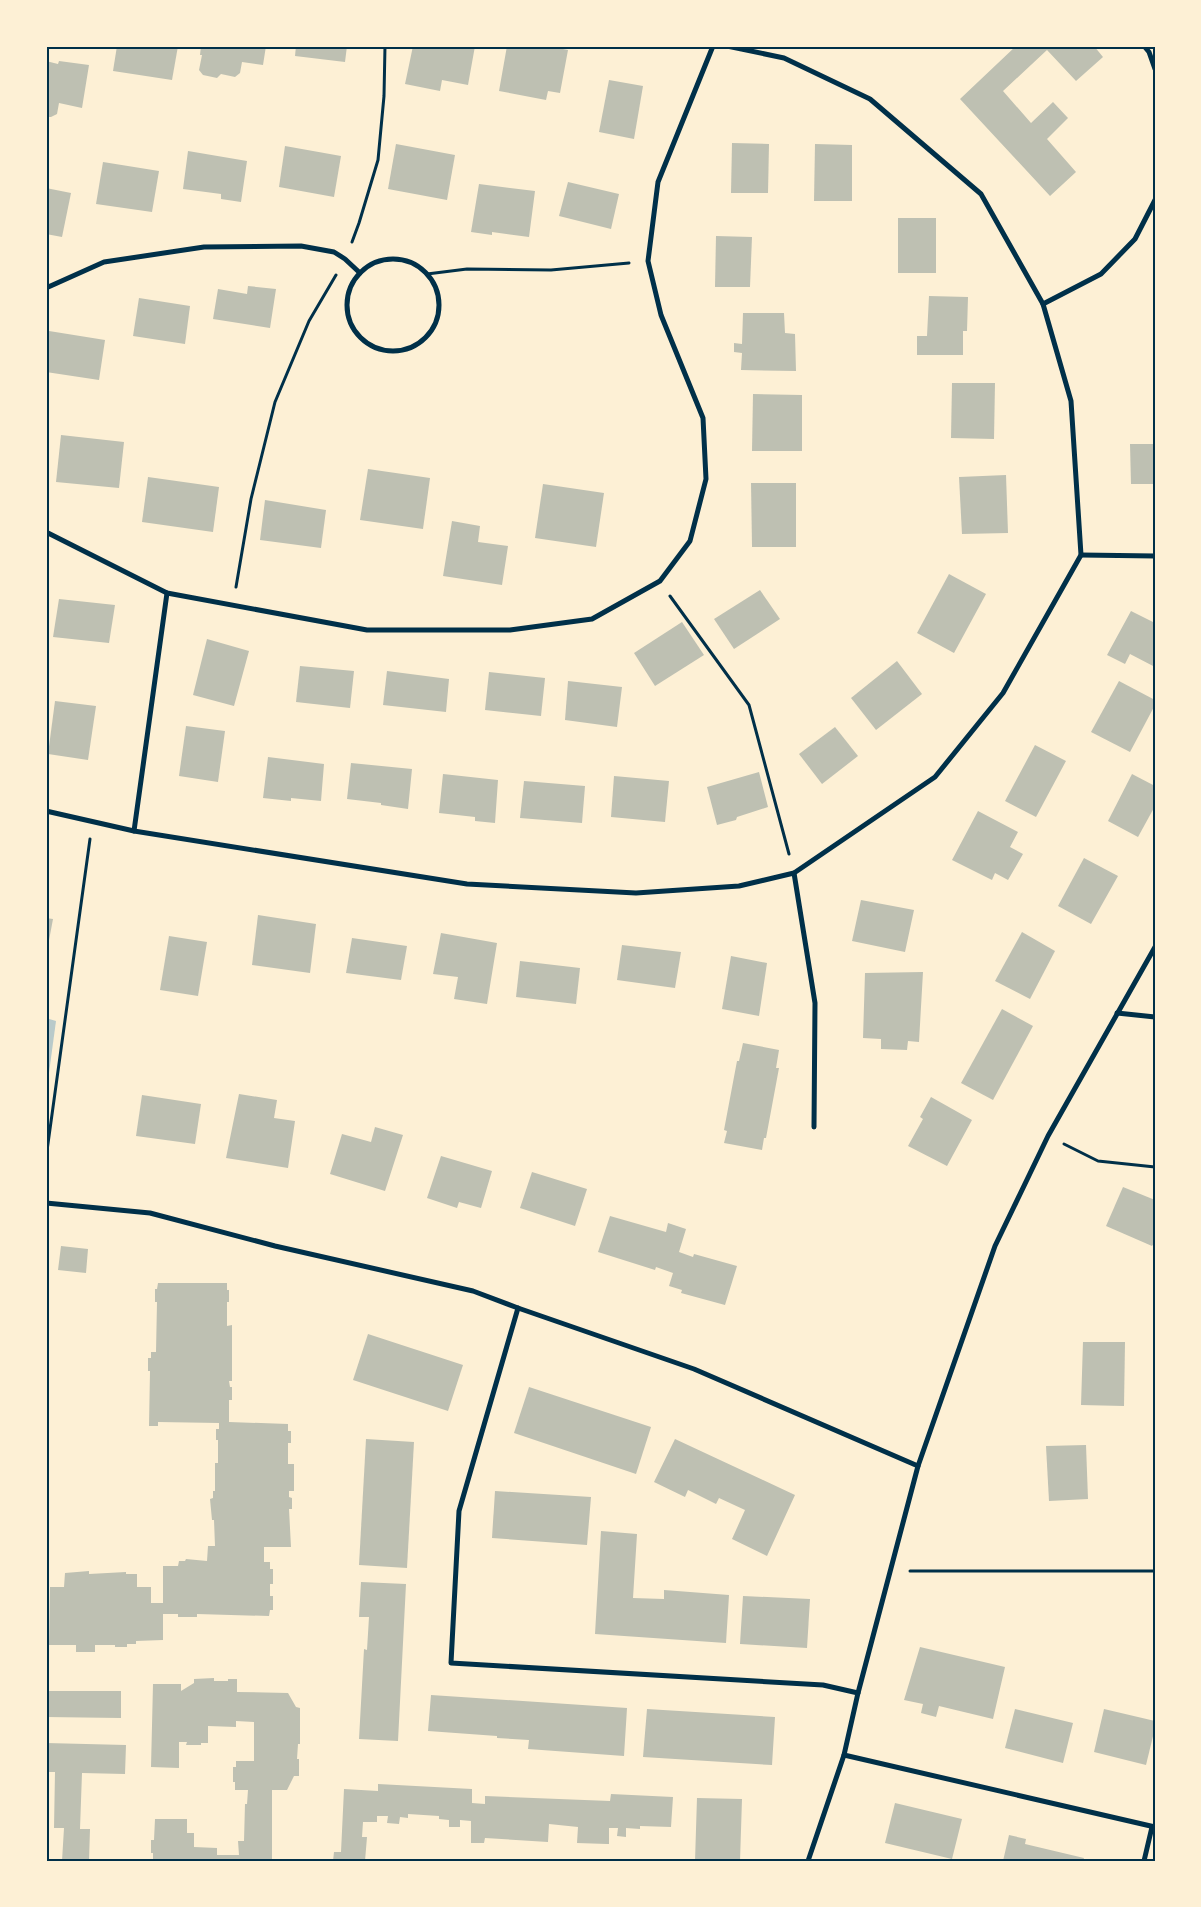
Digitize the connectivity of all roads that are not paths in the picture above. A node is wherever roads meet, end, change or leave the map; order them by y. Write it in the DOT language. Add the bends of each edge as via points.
graph roads {
  1 [pos="713,46"];
  2 [pos="727,46"];
  3 [pos="1144,46"];
  4 [pos="741,48"];
  5 [pos="1155,69"];
  6 [pos="1155,200"];
  7 [pos="360,273"];
  8 [pos="46,288"];
  9 [pos="1043,304"];
  10 [pos="46,532"];
  11 [pos="1081,554"];
  12 [pos="1155,556"];
  13 [pos="167,593"];
  14 [pos="46,811"];
  15 [pos="134,830"];
  16 [pos="794,873"];
  17 [pos="1155,947"];
  18 [pos="1117,1013"];
  19 [pos="1155,1018"];
  20 [pos="814,1127"];
  21 [pos="46,1204"];
  22 [pos="518,1308"];
  23 [pos="918,1466"];
  24 [pos="858,1693"];
  25 [pos="844,1755"];
  26 [pos="1153,1827"];
  27 [pos="808,1861"];
  28 [pos="1144,1861"];
  1 -- 13 [label="street" via="658,182 648,261 661,315 703,418 706,479 690,541 660,581 592,619 510,630 367,630"];
  2 -- 4 [label="street"];
  3 -- 5 [label="street"];
  4 -- 9 [label="street" via="784,58 870,98 981,194"];
  6 -- 9 [label="street" via="1135,240 1101,274"];
  7 -- 7 [label="street" via="372,264 401,260 416,265 427,274 440,301 432,330 422,342 394,352 364,342 354,331 348,316 347,300"];
  7 -- 8 [label="street" via="334,252 302,246 204,247 104,262"];
  9 -- 11 [label="street" via="1071,401"];
  10 -- 13 [label="street"];
  11 -- 12 [label="street"];
  11 -- 16 [label="street" via="1003,693 934,777"];
  13 -- 15 [label="street"];
  14 -- 15 [label="street"];
  15 -- 16 [label="street" via="467,884 636,893 739,886"];
  16 -- 20 [label="street" via="815,1002"];
  17 -- 18 [label="street"];
  18 -- 19 [label="street"];
  18 -- 23 [label="street" via="1048,1136 995,1246"];
  21 -- 22 [label="street" via="150,1213 275,1246 473,1291"];
  22 -- 23 [label="street" via="694,1369"];
  22 -- 24 [label="street" via="459,1511 450,1663 823,1685"];
  23 -- 24 [label="street"];
  24 -- 25 [label="street"];
  25 -- 26 [label="street"];
  25 -- 27 [label="street"];
  26 -- 28 [label="street"];
}
